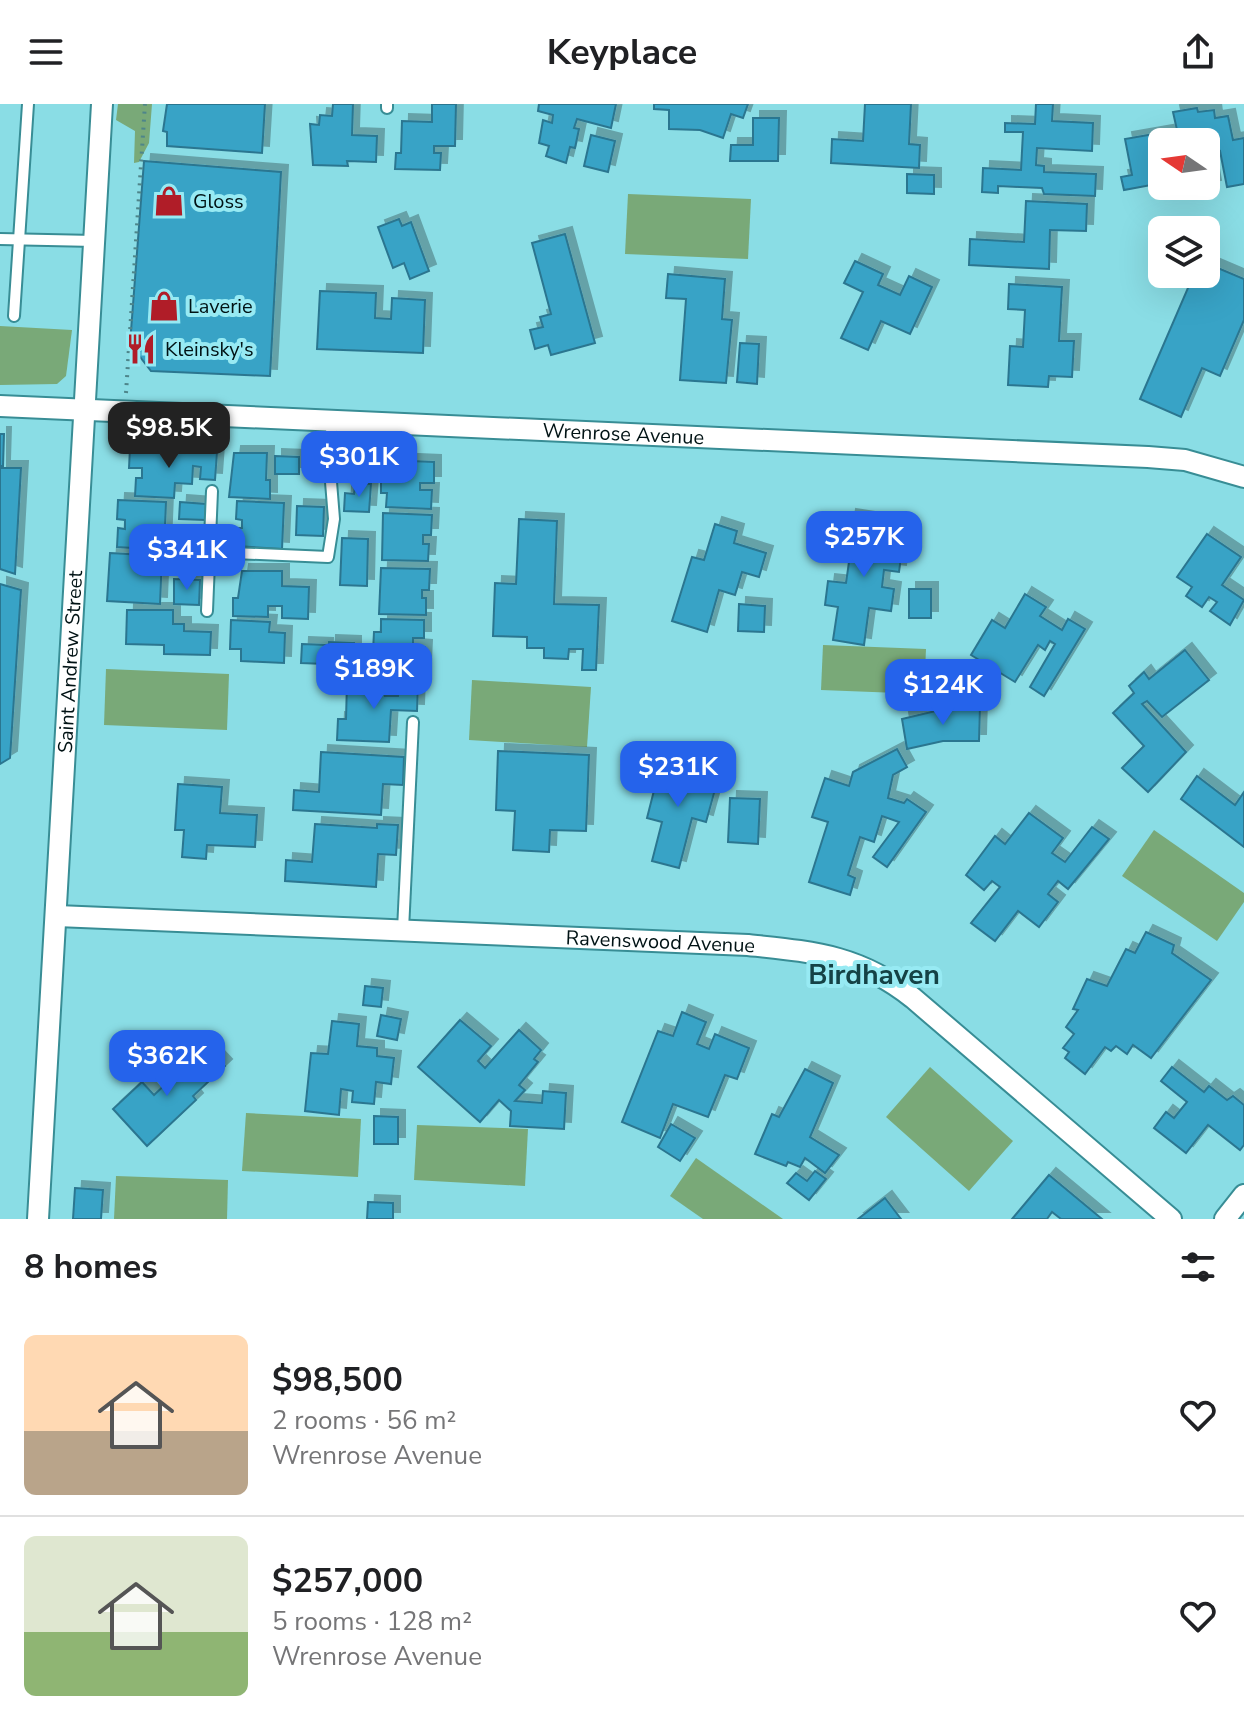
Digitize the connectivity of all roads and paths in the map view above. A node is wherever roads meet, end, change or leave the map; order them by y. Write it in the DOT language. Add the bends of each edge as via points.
graph roads {
  1 [pos="28,104"];
  2 [pos="102,104"];
  3 [pos="145,104"];
  4 [pos="0,239"];
  5 [pos="19,239"];
  6 [pos="95,241"];
  7 [pos="14,316"];
  8 [pos="0,406"];
  9 [pos="86,410"];
  10 [pos="126,412"];
  11 [pos="332,421"];
  12 [pos="1244,477"];
  13 [pos="212,491"];
  14 [pos="210,552"];
  15 [pos="207,611"];
  16 [pos="413,722"];
  17 [pos="57,916"];
  18 [pos="403,930"];
  19 [pos="1244,1195"];
  20 [pos="38,1219"];
  21 [pos="1171,1219"];
  22 [pos="1225,1219"];
  1 -- 5 [label="lane"];
  2 -- 6 [label="street, Saint Andrew Street"];
  3 -- 10 [label="path"];
  4 -- 5 [label="lane"];
  5 -- 6 [label="lane"];
  5 -- 7 [label="lane"];
  6 -- 9 [label="street, Saint Andrew Street"];
  8 -- 9 [label="street, Wrenrose Avenue"];
  9 -- 10 [label="street, Wrenrose Avenue"];
  9 -- 17 [label="street, Saint Andrew Street"];
  10 -- 11 [label="street, Wrenrose Avenue"];
  11 -- 12 [label="street, Wrenrose Avenue" via="1148,457 1185,460"];
  11 -- 14 [label="lane" via="334,519 328,557"];
  13 -- 14 [label="lane"];
  14 -- 15 [label="lane"];
  16 -- 18 [label="lane"];
  17 -- 18 [label="street, Ravenswood Avenue"];
  17 -- 20 [label="street, Saint Andrew Street"];
  18 -- 21 [label="street, Ravenswood Avenue" via="748,945 844,958 886,977 913,998"];
  19 -- 22 [label="street"];
}
